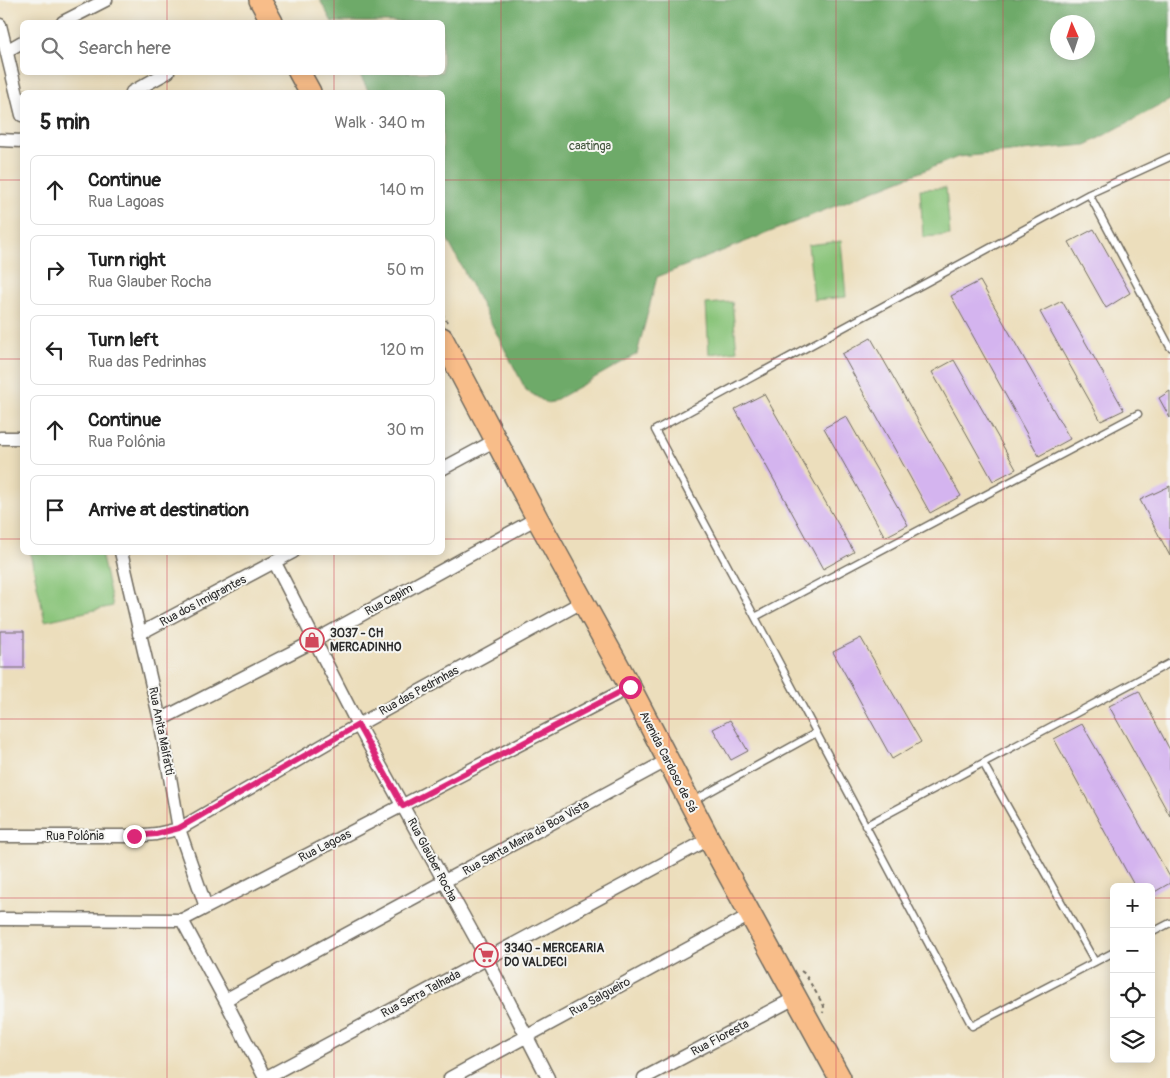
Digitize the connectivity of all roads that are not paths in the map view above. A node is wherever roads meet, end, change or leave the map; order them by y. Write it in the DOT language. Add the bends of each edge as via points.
graph roads {
  1 [pos="106,0"];
  2 [pos="67,20"];
  3 [pos="0,25"];
  4 [pos="20,42"];
  5 [pos="4,45"];
  6 [pos="163,75"];
  7 [pos="301,75"];
  8 [pos="136,90"];
  9 [pos="309,90"];
  10 [pos="20,107"];
  11 [pos="0,140"];
  12 [pos="20,141"];
  13 [pos="1170,157"];
  14 [pos="1089,194"];
  15 [pos="1170,347"];
  16 [pos="445,351"];
  17 [pos="1138,414"];
  18 [pos="0,438"];
  19 [pos="20,438"];
  20 [pos="496,440"];
  21 [pos="445,467"];
  22 [pos="537,518"];
  23 [pos="122,555"];
  24 [pos="288,555"];
  25 [pos="275,563"];
  26 [pos="582,602"];
  27 [pos="755,617"];
  28 [pos="140,634"];
  29 [pos="314,642"];
  30 [pos="1170,663"];
  31 [pos="630,687"];
  32 [pos="160,720"];
  33 [pos="358,725"];
  34 [pos="816,734"];
  35 [pos="668,760"];
  36 [pos="983,763"];
  37 [pos="689,802"];
  38 [pos="403,806"];
  39 [pos="865,826"];
  40 [pos="179,828"];
  41 [pos="0,836"];
  42 [pos="709,839"];
  43 [pos="444,883"];
  44 [pos="206,908"];
  45 [pos="750,915"];
  46 [pos="0,918"];
  47 [pos="182,920"];
  48 [pos="1170,923"];
  49 [pos="1155,930"];
  50 [pos="1110,954"];
  51 [pos="487,959"];
  52 [pos="1095,962"];
  53 [pos="795,998"];
  54 [pos="225,1000"];
  55 [pos="527,1037"];
  56 [pos="265,1078"];
  57 [pos="450,1078"];
  58 [pos="548,1078"];
  59 [pos="644,1078"];
  60 [pos="840,1078"];
  1 -- 2 [label="street"];
  3 -- 5 [label="street"];
  4 -- 5 [label="street"];
  5 -- 10 [label="street"];
  6 -- 8 [label="street"];
  7 -- 9 [label="highway"];
  11 -- 12 [label="street"];
  13 -- 14 [label="lane"];
  14 -- 15 [label="lane"];
  14 -- 27 [label="lane" via="655,430"];
  16 -- 20 [label="highway, Avenida Cardoso de Sá"];
  17 -- 27 [label="lane"];
  18 -- 19 [label="street"];
  20 -- 21 [label="street"];
  20 -- 22 [label="highway, Avenida Cardoso de Sá"];
  22 -- 26 [label="highway, Avenida Cardoso de Sá"];
  22 -- 29 [label="street, Rua Capim"];
  23 -- 28 [label="street, Rua Anita Malfatti"];
  24 -- 25 [label="street, Rua dos Imigrantes"];
  25 -- 28 [label="street, Rua dos Imigrantes"];
  25 -- 29 [label="street, Rua Glauber Rocha"];
  26 -- 31 [label="highway, Avenida Cardoso de Sá"];
  26 -- 33 [label="street, Rua das Pedrinhas"];
  27 -- 34 [label="lane"];
  28 -- 32 [label="street, Rua Anita Malfatti"];
  29 -- 32 [label="street, Rua Capim"];
  29 -- 33 [label="street, Rua Glauber Rocha"];
  30 -- 36 [label="lane"];
  31 -- 35 [label="highway, Avenida Cardoso de Sá"];
  31 -- 38 [label="street, Rua Lagoas"];
  32 -- 40 [label="street, Rua Anita Malfatti"];
  33 -- 38 [label="street, Rua Glauber Rocha"];
  33 -- 40 [label="street, Rua das Pedrinhas"];
  34 -- 37 [label="lane"];
  34 -- 39 [label="lane"];
  35 -- 37 [label="highway, Avenida Cardoso de Sá"];
  35 -- 43 [label="street, Rua Santa Maria da Boa Vista"];
  36 -- 39 [label="lane"];
  36 -- 52 [label="lane"];
  37 -- 42 [label="highway, Avenida Cardoso de Sá"];
  38 -- 43 [label="street, Rua Glauber Rocha"];
  38 -- 44 [label="street, Rua Lagoas"];
  39 -- 52 [label="lane" via="972,1026"];
  40 -- 41 [label="street, Rua Polônia" via="134,836"];
  40 -- 44 [label="street, Rua Anita Malfatti"];
  42 -- 45 [label="highway, Avenida Cardoso de Sá"];
  42 -- 51 [label="street, Rua Serra Talhada"];
  43 -- 51 [label="street, Rua Glauber Rocha"];
  43 -- 54 [label="street, Rua Santa Maria da Boa Vista"];
  44 -- 47 [label="street, Rua Lagoas"];
  45 -- 53 [label="highway, Avenida Cardoso de Sá"];
  45 -- 55 [label="street, Rua Salgueiro"];
  46 -- 47 [label="street, Rua Lagoas"];
  47 -- 54 [label="street"];
  48 -- 49 [label="lane"];
  50 -- 52 [label="lane"];
  51 -- 55 [label="street, Rua Glauber Rocha"];
  51 -- 56 [label="street, Rua Serra Talhada"];
  53 -- 59 [label="street, Rua Floresta"];
  53 -- 60 [label="highway, Avenida Cardoso de Sá"];
  54 -- 56 [label="street"];
  55 -- 57 [label="street, Rua Salgueiro"];
  55 -- 58 [label="street, Rua Glauber Rocha"];
}
